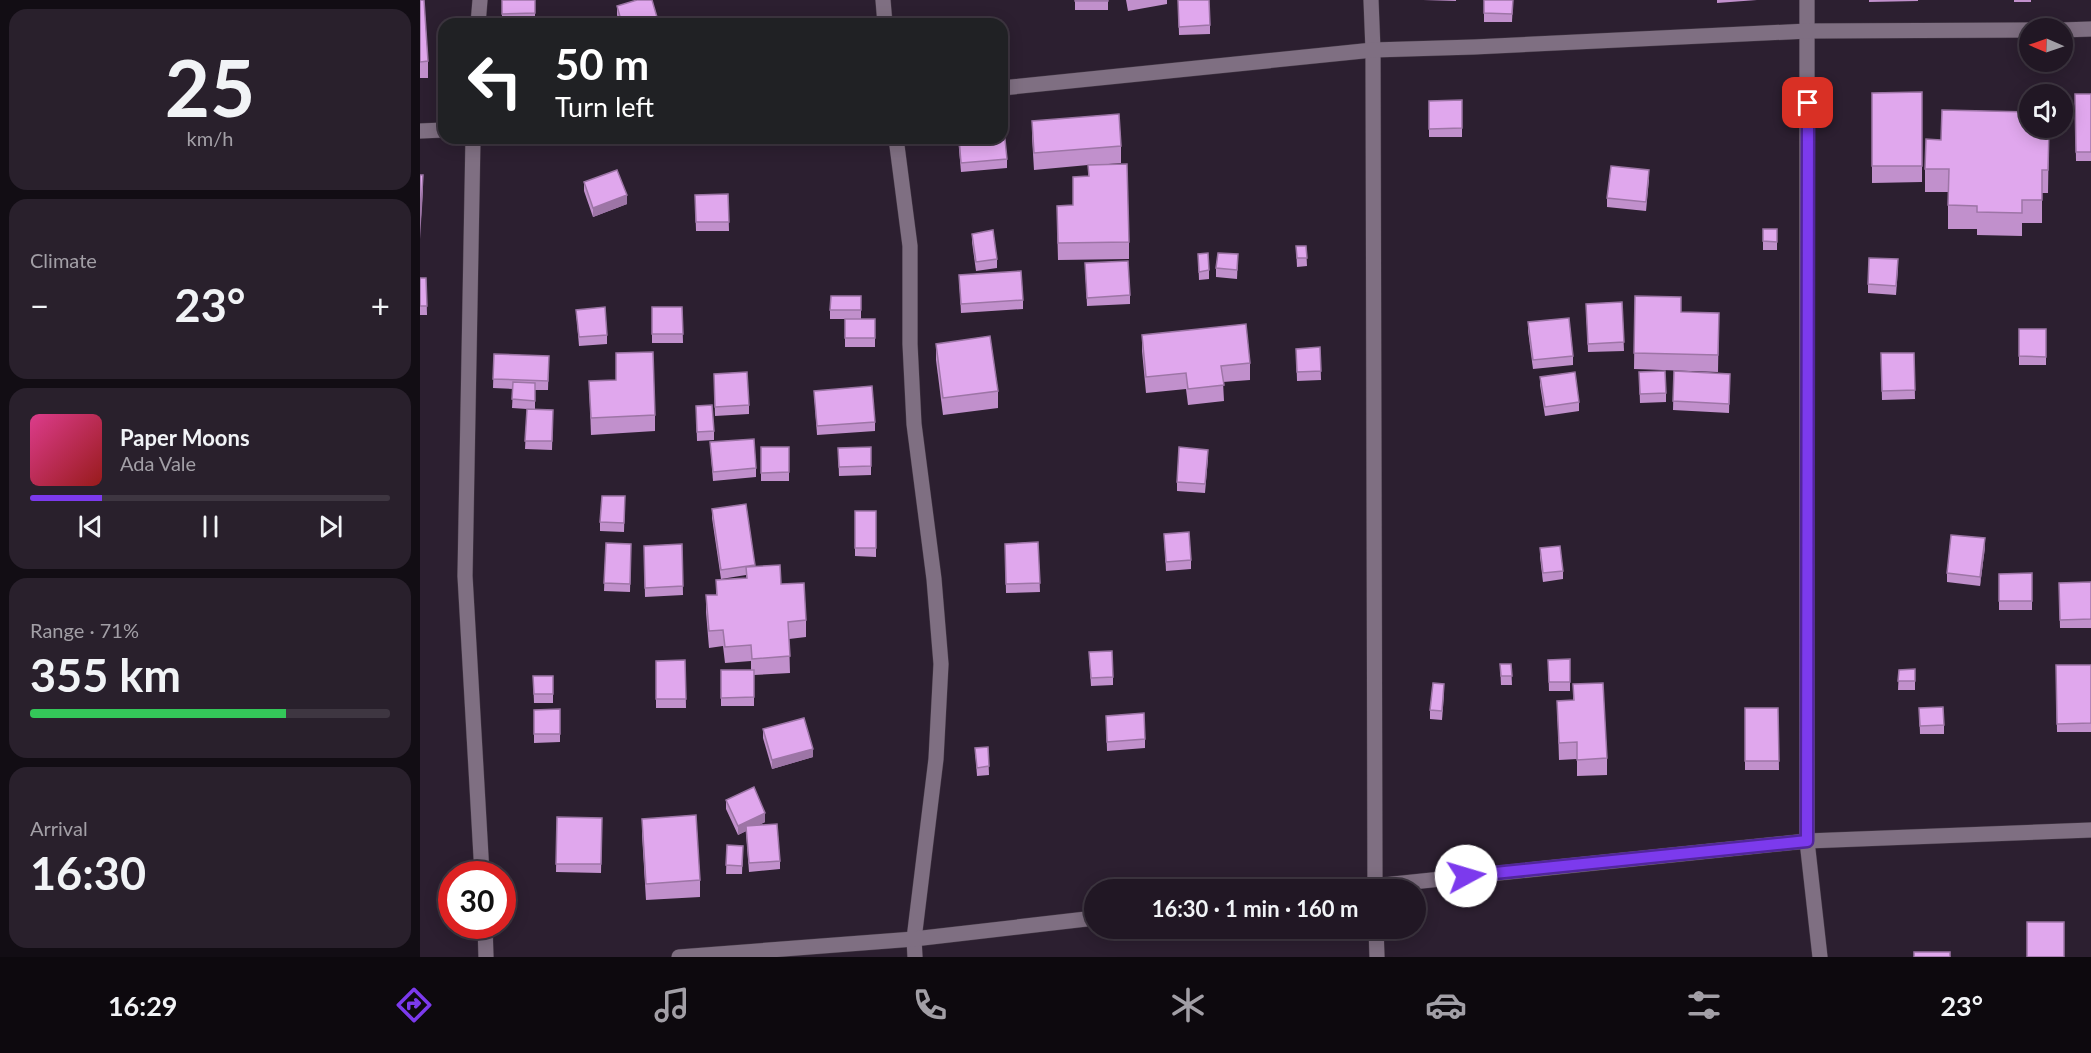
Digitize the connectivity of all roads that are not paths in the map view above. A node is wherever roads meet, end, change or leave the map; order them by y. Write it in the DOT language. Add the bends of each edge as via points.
graph roads {
  1 [pos="480,0"];
  2 [pos="883,0"];
  3 [pos="1371,0"];
  4 [pos="1807,0"];
  5 [pos="478,18"];
  6 [pos="884,18"];
  7 [pos="2019,30"];
  8 [pos="2073,30"];
  9 [pos="2091,30"];
  10 [pos="1808,31"];
  11 [pos="1373,50"];
  12 [pos="1008,87"];
  13 [pos="438,130"];
  14 [pos="420,131"];
  15 [pos="473,144"];
  16 [pos="897,144"];
  17 [pos="2091,830"];
  18 [pos="1807,841"];
  19 [pos="481,861"];
  20 [pos="1375,879"];
  21 [pos="1426,882"];
  22 [pos="1084,919"];
  23 [pos="485,939"];
  24 [pos="914,939"];
  25 [pos="1376,939"];
  26 [pos="486,957"];
  27 [pos="679,957"];
  28 [pos="915,957"];
  29 [pos="1377,957"];
  30 [pos="1820,957"];
  1 -- 5 [label="street"];
  2 -- 6 [label="street"];
  3 -- 11 [label="street"];
  4 -- 10 [label="street"];
  7 -- 10 [label="street"];
  8 -- 9 [label="street"];
  10 -- 11 [label="street"];
  10 -- 18 [label="street"];
  11 -- 12 [label="street"];
  11 -- 20 [label="street"];
  13 -- 14 [label="street"];
  15 -- 19 [label="street" via="465,576"];
  16 -- 24 [label="street" via="910,246 914,424 941,664 936,759"];
  17 -- 18 [label="street"];
  18 -- 21 [label="street"];
  18 -- 30 [label="street"];
  22 -- 24 [label="street"];
  23 -- 26 [label="street"];
  24 -- 27 [label="street"];
  24 -- 28 [label="street"];
  25 -- 29 [label="street"];
}
